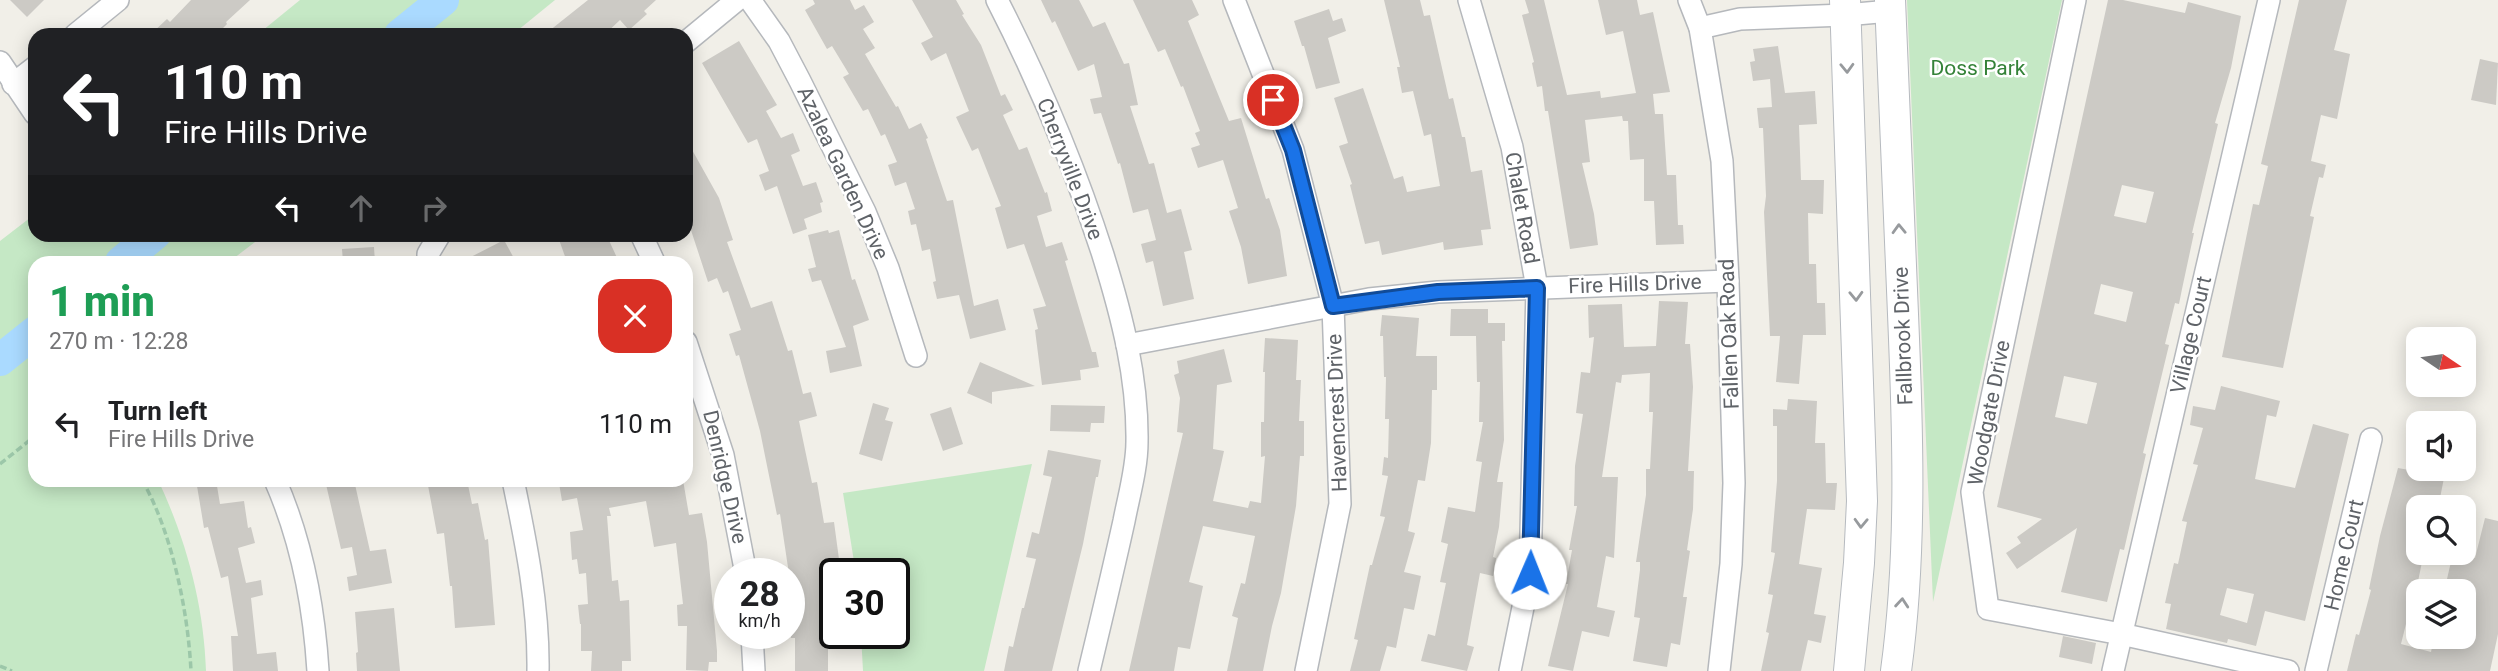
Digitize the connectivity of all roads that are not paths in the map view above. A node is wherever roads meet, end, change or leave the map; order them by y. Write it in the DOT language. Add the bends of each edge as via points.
graph roads {
  1 [pos="118,0"];
  2 [pos="737,0"];
  3 [pos="750,0"];
  4 [pos="997,0"];
  5 [pos="1234,0"];
  6 [pos="1469,0"];
  7 [pos="1689,0"];
  8 [pos="2075,0"];
  9 [pos="2269,0"];
  10 [pos="1890,5"];
  11 [pos="1845,8"];
  12 [pos="84,28"];
  13 [pos="1700,28"];
  14 [pos="693,36"];
  15 [pos="0,62"];
  16 [pos="28,73"];
  17 [pos="13,85"];
  18 [pos="28,105"];
  19 [pos="1728,281"];
  20 [pos="1537,288"];
  21 [pos="1333,306"];
  22 [pos="1127,345"];
  23 [pos="916,356"];
  24 [pos="693,363"];
  25 [pos="1906,418"];
  26 [pos="1860,419"];
  27 [pos="2371,439"];
  28 [pos="278,487"];
  29 [pos="514,487"];
  30 [pos="743,558"];
  31 [pos="2121,634"];
  32 [pos="753,649"];
  33 [pos="318,671"];
  34 [pos="538,671"];
  35 [pos="754,671"];
  36 [pos="1089,671"];
  37 [pos="1306,671"];
  38 [pos="1510,671"];
  39 [pos="1719,671"];
  40 [pos="1849,671"];
  41 [pos="1896,671"];
  42 [pos="2113,671"];
  43 [pos="2288,671"];
  44 [pos="2316,671"];
  1 -- 12 [label="street"];
  2 -- 14 [label="street"];
  3 -- 23 [label="street, Azalea Garden Drive" via="779,41 865,212"];
  4 -- 22 [label="street, Cherryville Drive" via="1028,60 1068,157 1095,230"];
  5 -- 21 [label="street, Havencrest Drive" via="1293,150"];
  6 -- 20 [label="street, Chalet Road" via="1512,148"];
  7 -- 13 [label="street, Fallen Oak Road"];
  8 -- 31 [label="street, Woodgate Drive" via="1972,492 1988,609"];
  9 -- 31 [label="street, Village Court"];
  10 -- 11 [label="street"];
  25 -- 10 [label="main road, Fallbrook Drive, one-way"];
  11 -- 13 [label="street"];
  11 -- 26 [label="main road, one-way"];
  13 -- 19 [label="street, Fallen Oak Road" via="1722,161"];
  15 -- 17 [label="street"];
  16 -- 17 [label="street"];
  17 -- 18 [label="street"];
  19 -- 20 [label="street, Fire Hills Drive"];
  19 -- 39 [label="street, Fallen Oak Road" via="1734,483"];
  20 -- 21 [label="street, Fire Hills Drive" via="1438,292"];
  20 -- 38 [label="street, Chalet Road" via="1530,573"];
  21 -- 22 [label="street"];
  21 -- 37 [label="street, Havencrest Drive" via="1340,504"];
  22 -- 36 [label="street, Cherryville Drive" via="1137,444"];
  24 -- 30 [label="street, Denridge Drive" via="723,454"];
  25 -- 26 [label="main road"];
  41 -- 25 [label="main road, Fallbrook Drive, one-way" via="1907,537"];
  26 -- 40 [label="main road, one-way" via="1862,501"];
  27 -- 44 [label="street, Home Court"];
  28 -- 33 [label="street" via="305,580"];
  29 -- 34 [label="street" via="537,631"];
  31 -- 42 [label="street, Village Court"];
  31 -- 43 [label="street, Woodgate Drive"];
  32 -- 35 [label="street"];
}
